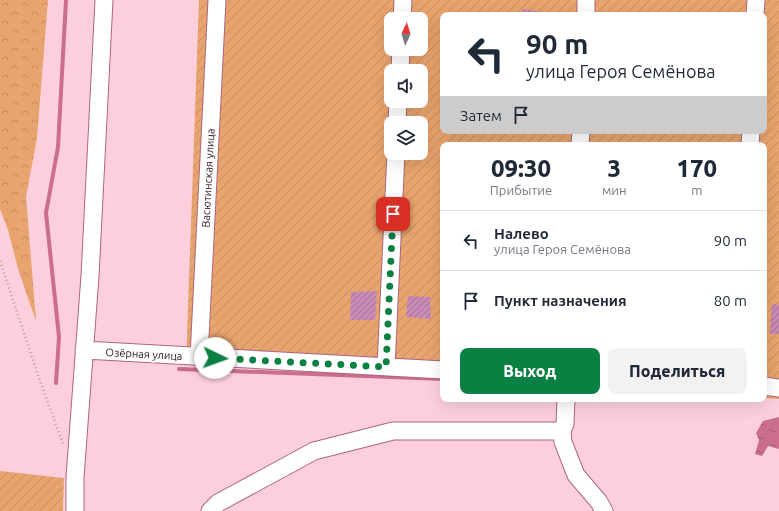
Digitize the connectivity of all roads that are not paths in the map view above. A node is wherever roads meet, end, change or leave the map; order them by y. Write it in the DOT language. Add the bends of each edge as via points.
graph roads {
  1 [pos="104,0"];
  2 [pos="217,0"];
  3 [pos="403,0"];
  4 [pos="586,0"];
  5 [pos="756,0"];
  6 [pos="402,12"];
  7 [pos="586,12"];
  8 [pos="755,12"];
  9 [pos="396,160"];
  10 [pos="84,350"];
  11 [pos="199,357"];
  12 [pos="386,367"];
  13 [pos="440,370"];
  14 [pos="767,386"];
  15 [pos="779,388"];
  16 [pos="566,402"];
  17 [pos="562,431"];
  18 [pos="75,511"];
  19 [pos="210,511"];
  20 [pos="604,511"];
  1 -- 10 [label="street"];
  2 -- 11 [label="street, Васютинская улица"];
  3 -- 6 [label="street"];
  4 -- 7 [label="street"];
  5 -- 8 [label="street"];
  9 -- 12 [label="street"];
  10 -- 11 [label="street, Озёрная улица"];
  10 -- 18 [label="street"];
  11 -- 12 [label="street, Озёрная улица"];
  12 -- 13 [label="street, Озёрная улица"];
  14 -- 15 [label="street"];
  16 -- 17 [label="street" via="565,424"];
  17 -- 19 [label="street" via="393,431 314,451 218,503"];
  17 -- 20 [label="street" via="563,442 576,475"];
}
